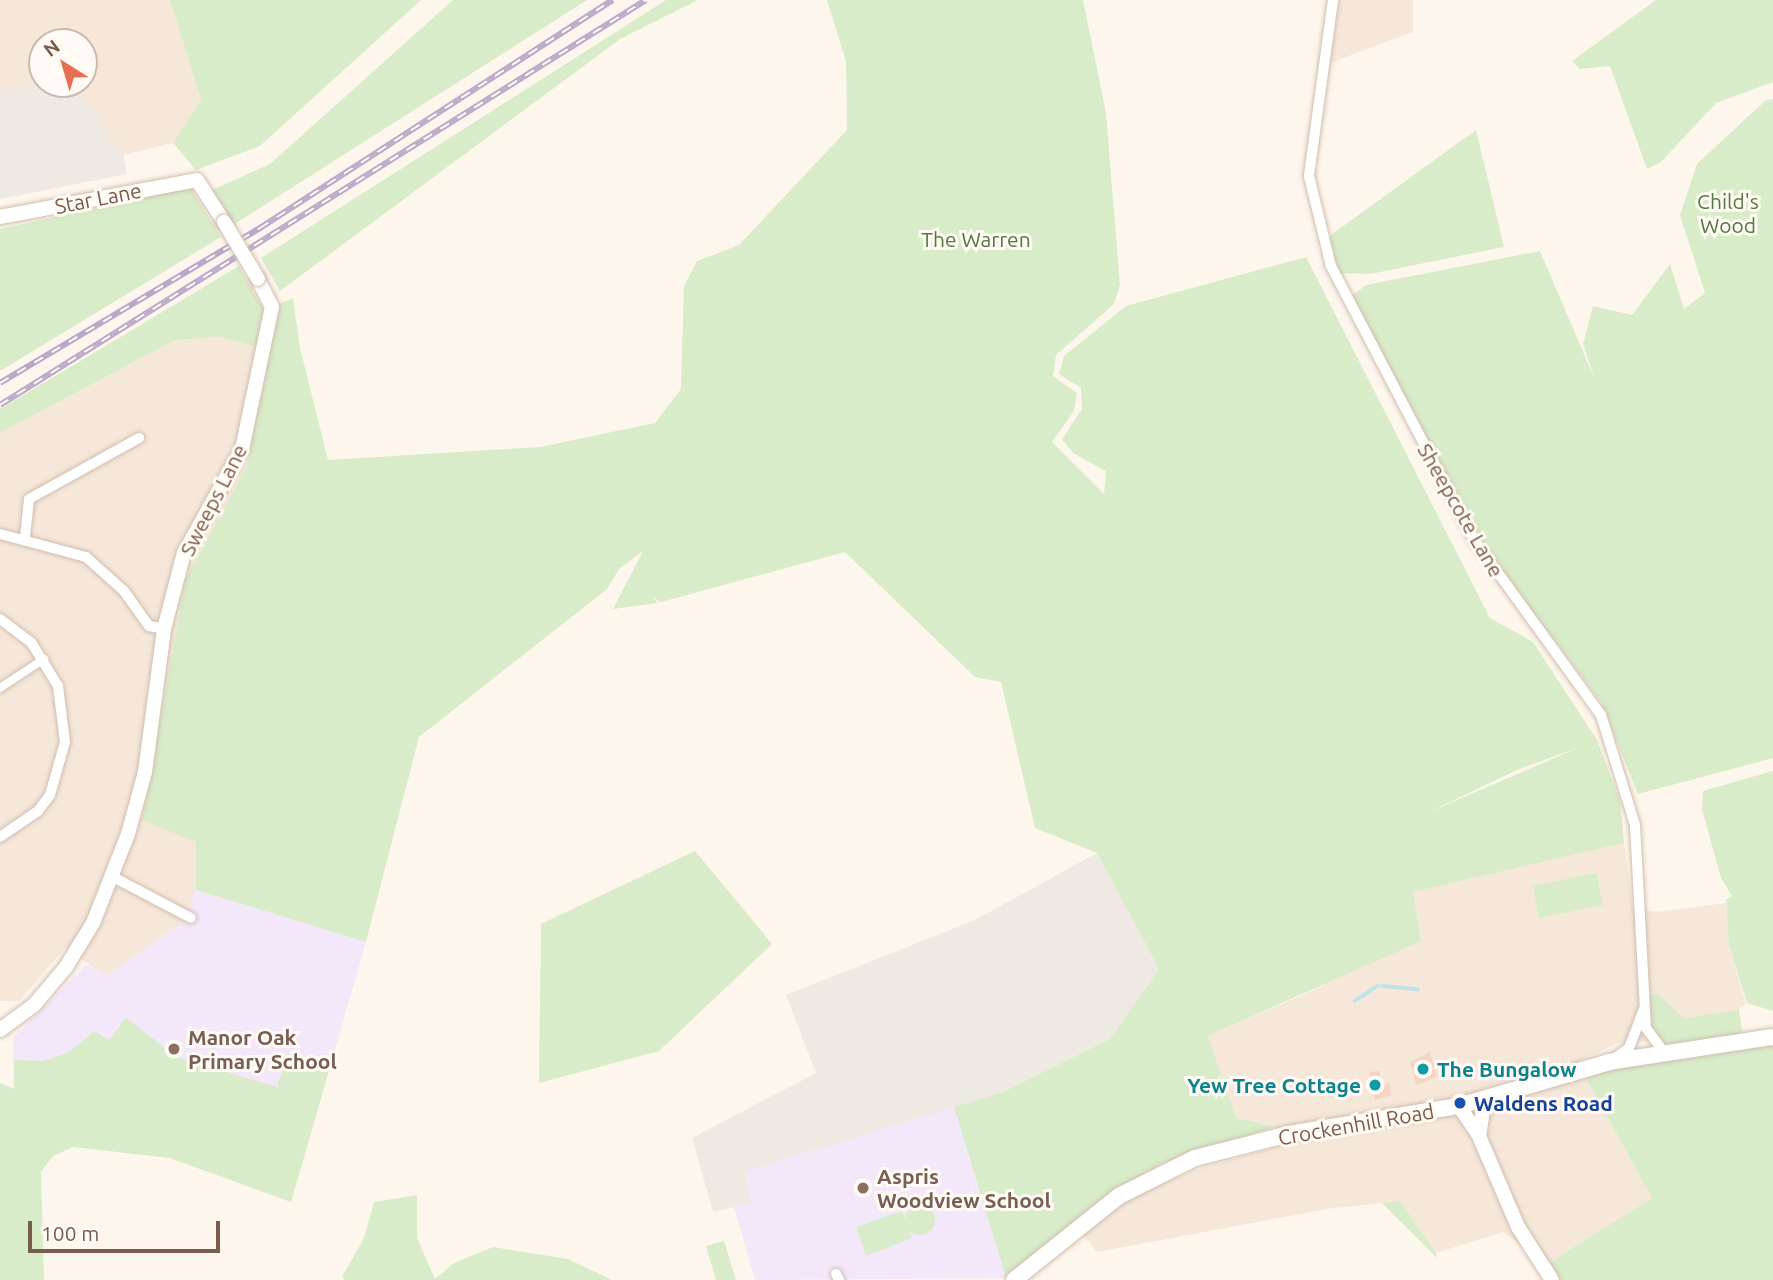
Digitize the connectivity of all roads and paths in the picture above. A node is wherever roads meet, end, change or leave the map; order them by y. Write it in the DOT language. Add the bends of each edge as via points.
graph roads {
  1 [pos="1333,0"];
  2 [pos="197,180"];
  3 [pos="0,217"];
  4 [pos="139,438"];
  5 [pos="0,534"];
  6 [pos="25,537"];
  7 [pos="0,619"];
  8 [pos="164,629"];
  9 [pos="44,659"];
  10 [pos="0,688"];
  11 [pos="0,837"];
  12 [pos="111,876"];
  13 [pos="191,918"];
  14 [pos="1644,1008"];
  15 [pos="0,1030"];
  16 [pos="1773,1037"];
  17 [pos="1666,1055"];
  18 [pos="1609,1062"];
  19 [pos="1485,1099"];
  20 [pos="1459,1106"];
  21 [pos="1479,1136"];
  22 [pos="1014,1280"];
  23 [pos="1552,1280"];
  1 -- 14 [label="street, Sheepcote Lane" via="1309,176 1331,266 1475,541 1601,715 1635,825"];
  2 -- 3 [label="street, Star Lane"];
  2 -- 8 [label="street, Sweeps Lane, bridge" via="272,307 242,449 184,553"];
  4 -- 6 [label="street" via="29,499"];
  5 -- 6 [label="street"];
  6 -- 8 [label="street" via="86,557 124,591 149,626"];
  7 -- 9 [label="street"];
  8 -- 12 [label="street, Sweeps Lane" via="145,772"];
  9 -- 10 [label="street"];
  9 -- 11 [label="street" via="65,715 59,776 38,811"];
  12 -- 13 [label="street"];
  12 -- 15 [label="street, Sweeps Lane" via="66,967 34,1005"];
  14 -- 17 [label="street, Sheepcote Lane" via="1646,1028"];
  14 -- 18 [label="street, Sheepcote Lane" via="1629,1048"];
  16 -- 17 [label="main road, Crockenhill Road"];
  17 -- 18 [label="main road, Crockenhill Road"];
  18 -- 19 [label="main road, Crockenhill Road"];
  19 -- 20 [label="main road, Crockenhill Road"];
  19 -- 21 [label="street"];
  20 -- 21 [label="street"];
  20 -- 22 [label="main road, Crockenhill Road" via="1289,1135 1195,1158 1119,1196"];
  21 -- 23 [label="street" via="1500,1193"];
}
